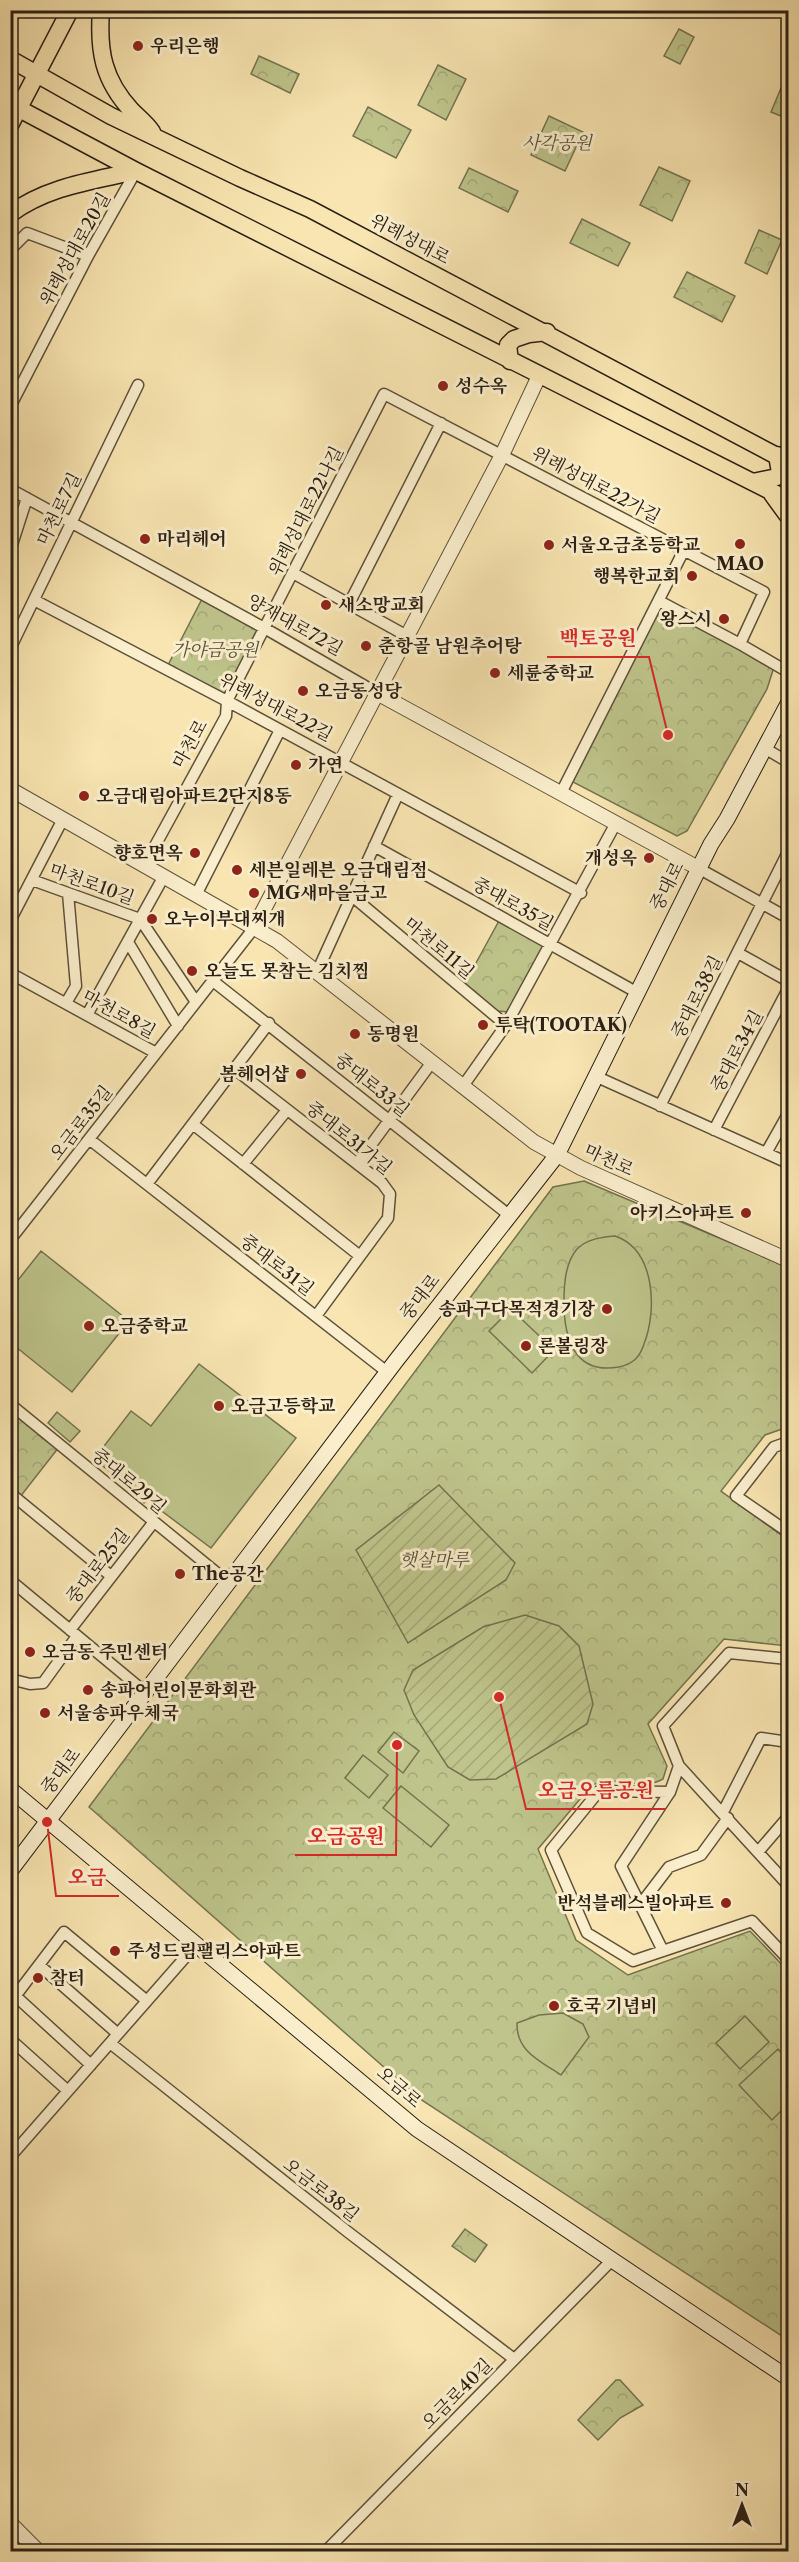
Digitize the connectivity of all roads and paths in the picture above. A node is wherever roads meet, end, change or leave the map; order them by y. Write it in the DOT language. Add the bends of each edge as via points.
graph roads {
  1 [pos="70,10"];
  2 [pos="101,10"];
  3 [pos="10,59"];
  4 [pos="37,73"];
  5 [pos="14,106"];
  6 [pos="10,125"];
  7 [pos="155,138"];
  8 [pos="136,171"];
  9 [pos="10,214"];
  10 [pos="10,250"];
  11 [pos="88,256"];
  12 [pos="547,332"];
  13 [pos="510,361"];
  14 [pos="539,376"];
  15 [pos="138,385"];
  16 [pos="10,407"];
  17 [pos="441,423"];
  18 [pos="502,455"];
  19 [pos="783,458"];
  20 [pos="762,487"];
  21 [pos="10,489"];
  22 [pos="789,489"];
  23 [pos="27,498"];
  24 [pos="789,500"];
  25 [pos="789,516"];
  26 [pos="70,522"];
  27 [pos="12,543"];
  28 [pos="684,550"];
  29 [pos="293,573"];
  30 [pos="34,600"];
  31 [pos="658,601"];
  32 [pos="349,604"];
  33 [pos="266,629"];
  34 [pos="407,636"];
  35 [pos="740,644"];
  36 [pos="10,648"];
  37 [pos="789,672"];
  38 [pos="377,693"];
  39 [pos="227,701"];
  40 [pos="789,704"];
  41 [pos="280,730"];
  42 [pos="766,749"];
  43 [pos="789,762"];
  44 [pos="341,763"];
  45 [pos="10,789"];
  46 [pos="398,794"];
  47 [pos="561,794"];
  48 [pos="63,819"];
  49 [pos="616,823"];
  50 [pos="374,846"];
  51 [pos="789,852"];
  52 [pos="144,866"];
  53 [pos="698,868"];
  54 [pos="164,876"];
  55 [pos="32,880"];
  56 [pos="580,892"];
  57 [pos="68,893"];
  58 [pos="196,895"];
  59 [pos="352,896"];
  60 [pos="762,904"];
  61 [pos="789,918"];
  62 [pos="140,919"];
  63 [pos="10,921"];
  64 [pos="254,928"];
  65 [pos="128,942"];
  66 [pos="552,944"];
  67 [pos="738,953"];
  68 [pos="317,972"];
  69 [pos="10,973"];
  70 [pos="213,981"];
  71 [pos="789,981"];
  72 [pos="789,989"];
  73 [pos="636,992"];
  74 [pos="196,1002"];
  75 [pos="66,1003"];
  76 [pos="87,1015"];
  77 [pos="269,1023"];
  78 [pos="506,1025"];
  79 [pos="178,1026"];
  80 [pos="156,1053"];
  81 [pos="432,1062"];
  82 [pos="237,1070"];
  83 [pos="595,1076"];
  84 [pos="463,1086"];
  85 [pos="660,1106"];
  86 [pos="287,1110"];
  87 [pos="789,1114"];
  88 [pos="389,1120"];
  89 [pos="194,1125"];
  90 [pos="714,1130"];
  91 [pos="89,1139"];
  92 [pos="766,1153"];
  93 [pos="557,1155"];
  94 [pos="789,1163"];
  95 [pos="243,1164"];
  96 [pos="357,1164"];
  97 [pos="147,1184"];
  98 [pos="509,1215"];
  99 [pos="10,1240"];
  100 [pos="360,1256"];
  101 [pos="788,1259"];
  102 [pos="316,1316"];
  103 [pos="387,1372"];
  104 [pos="10,1404"];
  105 [pos="789,1442"];
  106 [pos="10,1493"];
  107 [pos="153,1522"];
  108 [pos="789,1532"];
  109 [pos="111,1576"];
  110 [pos="10,1581"];
  111 [pos="228,1582"];
  112 [pos="73,1633"];
  113 [pos="789,1659"];
  114 [pos="10,1679"];
  115 [pos="145,1692"];
  116 [pos="789,1742"];
  117 [pos="679,1766"];
  118 [pos="10,1789"];
  119 [pos="670,1792"];
  120 [pos="725,1815"];
  121 [pos="789,1816"];
  122 [pos="49,1820"];
  123 [pos="759,1852"];
  124 [pos="10,1871"];
  125 [pos="789,1885"];
  126 [pos="640,1905"];
  127 [pos="196,1945"];
  128 [pos="663,1951"];
  129 [pos="789,1959"];
  130 [pos="39,1965"];
  131 [pos="13,1996"];
  132 [pos="147,2001"];
  133 [pos="118,2034"];
  134 [pos="10,2039"];
  135 [pos="110,2043"];
  136 [pos="91,2065"];
  137 [pos="68,2091"];
  138 [pos="12,2151"];
  139 [pos="612,2260"];
  140 [pos="514,2359"];
  141 [pos="789,2378"];
  142 [pos="10,2523"];
  143 [pos="39,2552"];
  144 [pos="325,2552"];
  1 -- 4 [label="main road"];
  2 -- 7 [label="main road" via="99,43 105,65 119,94"];
  3 -- 4 [label="main road, 위례성대로"];
  4 -- 5 [label="main road"];
  4 -- 7 [label="main road, 위례성대로"];
  5 -- 6 [label="main road"];
  5 -- 8 [label="main road"];
  7 -- 12 [label="main road, 위례성대로" via="310,208"];
  8 -- 9 [label="main road" via="96,178 47,194"];
  8 -- 11 [label="street, 위례성대로20길"];
  8 -- 13 [label="main road"];
  10 -- 11 [label="street" via="27,233"];
  11 -- 16 [label="street, 위례성대로20길"];
  12 -- 13 [label="main road" via="514,339 508,345"];
  12 -- 19 [label="main road, 위례성대로"];
  13 -- 14 [label="main road"];
  14 -- 18 [label="street, 위례성대로22길"];
  14 -- 20 [label="main road"];
  15 -- 26 [label="street, 마천로7길"];
  17 -- 18 [label="street, 위례성대로22나길"];
  17 -- 29 [label="street, 위례성대로22나길" via="384,394"];
  17 -- 32 [label="street"];
  18 -- 28 [label="street, 위례성대로22가길"];
  18 -- 34 [label="street, 위례성대로22길"];
  19 -- 20 [label="main road" via="780,473"];
  20 -- 22 [label="main road"];
  20 -- 24 [label="main road"];
  20 -- 25 [label="main road"];
  21 -- 23 [label="street, 양재대로72길"];
  23 -- 26 [label="street, 양재대로72길"];
  23 -- 27 [label="street"];
  26 -- 30 [label="street, 마천로7길"];
  26 -- 33 [label="street, 양재대로72길"];
  28 -- 31 [label="street"];
  28 -- 35 [label="street, 위례성대로22가길" via="764,592"];
  29 -- 32 [label="street"];
  29 -- 33 [label="street, 위례성대로22나길"];
  30 -- 36 [label="street, 마천로7길"];
  30 -- 39 [label="street, 위례성대로22길"];
  31 -- 35 [label="street"];
  31 -- 47 [label="street"];
  32 -- 34 [label="street"];
  33 -- 38 [label="street, 양재대로72길"];
  33 -- 39 [label="street, 위례성대로22나길"];
  34 -- 38 [label="street, 위례성대로22길"];
  35 -- 37 [label="street"];
  38 -- 44 [label="street, 위례성대로22길"];
  38 -- 47 [label="street, 양재대로72길"];
  39 -- 41 [label="street, 위례성대로22길"];
  39 -- 52 [label="street, 마천로" via="226,716"];
  40 -- 42 [label="main road, 중대로"];
  41 -- 44 [label="street, 위례성대로22길"];
  41 -- 58 [label="street"];
  42 -- 43 [label="street"];
  42 -- 53 [label="main road, 중대로"];
  44 -- 46 [label="street, 위례성대로22길"];
  44 -- 64 [label="street, 위례성대로22길"];
  45 -- 48 [label="street, 마천로"];
  46 -- 50 [label="street"];
  46 -- 56 [label="street, 위례성대로22길"];
  47 -- 49 [label="street, 양재대로72길"];
  48 -- 52 [label="street, 마천로"];
  48 -- 55 [label="street"];
  49 -- 53 [label="street, 양재대로72길"];
  49 -- 56 [label="street"];
  50 -- 59 [label="street"];
  50 -- 66 [label="street, 중대로35길"];
  51 -- 60 [label="street, 중대로38길"];
  52 -- 54 [label="street, 마천로"];
  53 -- 60 [label="street"];
  53 -- 73 [label="main road, 중대로"];
  54 -- 58 [label="street, 마천로"];
  54 -- 62 [label="street, 마천로10길"];
  55 -- 57 [label="street, 마천로10길"];
  55 -- 63 [label="street"];
  56 -- 66 [label="street"];
  57 -- 62 [label="street, 마천로10길"];
  57 -- 75 [label="street, 마천로8길" via="76,986"];
  58 -- 64 [label="street, 마천로"];
  59 -- 68 [label="street"];
  59 -- 78 [label="street, 마천로11길"];
  60 -- 61 [label="street"];
  60 -- 67 [label="street, 중대로38길"];
  62 -- 65 [label="street, 마천로10길"];
  62 -- 74 [label="street"];
  64 -- 68 [label="street, 마천로"];
  64 -- 70 [label="street, 오금로35길"];
  65 -- 76 [label="street, 마천로10길"];
  65 -- 79 [label="street"];
  66 -- 73 [label="street, 중대로35길"];
  66 -- 78 [label="street"];
  67 -- 71 [label="street"];
  67 -- 85 [label="street, 중대로38길"];
  68 -- 81 [label="street, 마천로"];
  69 -- 75 [label="street, 마천로8길"];
  70 -- 74 [label="street, 오금로35길"];
  70 -- 77 [label="street, 중대로33길"];
  72 -- 90 [label="street, 중대로34길"];
  73 -- 83 [label="main road, 중대로"];
  74 -- 79 [label="street, 오금로35길"];
  75 -- 76 [label="street, 마천로8길"];
  76 -- 80 [label="street, 마천로8길"];
  77 -- 82 [label="street"];
  77 -- 88 [label="street, 중대로33길"];
  78 -- 84 [label="street"];
  79 -- 80 [label="street, 오금로35길"];
  80 -- 91 [label="street, 오금로35길"];
  81 -- 84 [label="street, 마천로"];
  81 -- 88 [label="street"];
  82 -- 86 [label="street, 중대로31가길"];
  82 -- 89 [label="street"];
  83 -- 85 [label="street"];
  83 -- 93 [label="main road, 중대로"];
  84 -- 93 [label="street, 마천로" via="534,1142"];
  85 -- 90 [label="street"];
  86 -- 95 [label="street, 중대로31가길"];
  86 -- 96 [label="street, 중대로31가길"];
  87 -- 92 [label="street"];
  88 -- 96 [label="street"];
  88 -- 98 [label="street, 중대로33길"];
  89 -- 95 [label="street"];
  89 -- 97 [label="street"];
  90 -- 92 [label="street"];
  91 -- 97 [label="street, 중대로31길"];
  91 -- 99 [label="street, 오금로35길"];
  92 -- 94 [label="street"];
  93 -- 98 [label="main road, 중대로"];
  93 -- 101 [label="street, 마천로"];
  95 -- 100 [label="street"];
  96 -- 100 [label="street, 중대로31가길" via="382,1183 390,1194 391,1204 388,1218"];
  97 -- 102 [label="street, 중대로31길"];
  98 -- 103 [label="main road, 중대로"];
  100 -- 102 [label="street, 중대로31가길"];
  102 -- 103 [label="street, 중대로31길"];
  103 -- 111 [label="main road, 중대로"];
  104 -- 107 [label="street, 중대로29길"];
  105 -- 108 [label="street" via="774,1447 736,1496"];
  106 -- 109 [label="street"];
  107 -- 109 [label="street, 중대로25길"];
  107 -- 111 [label="street, 중대로29길"];
  109 -- 112 [label="street, 중대로25길"];
  110 -- 112 [label="street, 중대로25길"];
  111 -- 115 [label="main road, 중대로"];
  112 -- 114 [label="street, 중대로25길" via="43,1683"];
  112 -- 115 [label="street, 중대로25길"];
  113 -- 117 [label="street" via="729,1653 663,1726"];
  115 -- 122 [label="main road, 중대로"];
  116 -- 120 [label="street" via="761,1738"];
  117 -- 119 [label="street"];
  117 -- 120 [label="street"];
  118 -- 122 [label="main road, 오금로"];
  119 -- 126 [label="street" via="621,1866"];
  119 -- 128 [label="street" via="598,1791 551,1850 587,1933 633,1961"];
  120 -- 123 [label="street"];
  120 -- 126 [label="street" via="701,1855 669,1867"];
  121 -- 123 [label="street"];
  122 -- 124 [label="main road, 중대로"];
  122 -- 127 [label="main road, 오금로"];
  123 -- 125 [label="street"];
  126 -- 128 [label="street"];
  127 -- 132 [label="street"];
  127 -- 139 [label="main road, 오금로" via="417,2129"];
  128 -- 129 [label="street" via="752,1921"];
  130 -- 131 [label="street"];
  130 -- 132 [label="street" via="64,1932"];
  130 -- 133 [label="street"];
  131 -- 136 [label="street"];
  132 -- 133 [label="street"];
  133 -- 135 [label="street"];
  134 -- 137 [label="street"];
  135 -- 136 [label="street"];
  135 -- 140 [label="street, 오금로38길"];
  136 -- 137 [label="street"];
  137 -- 138 [label="street"];
  139 -- 140 [label="street, 오금로40길"];
  139 -- 141 [label="main road, 오금로"];
  140 -- 144 [label="street, 오금로40길"];
  142 -- 143 [label="street"];
}
